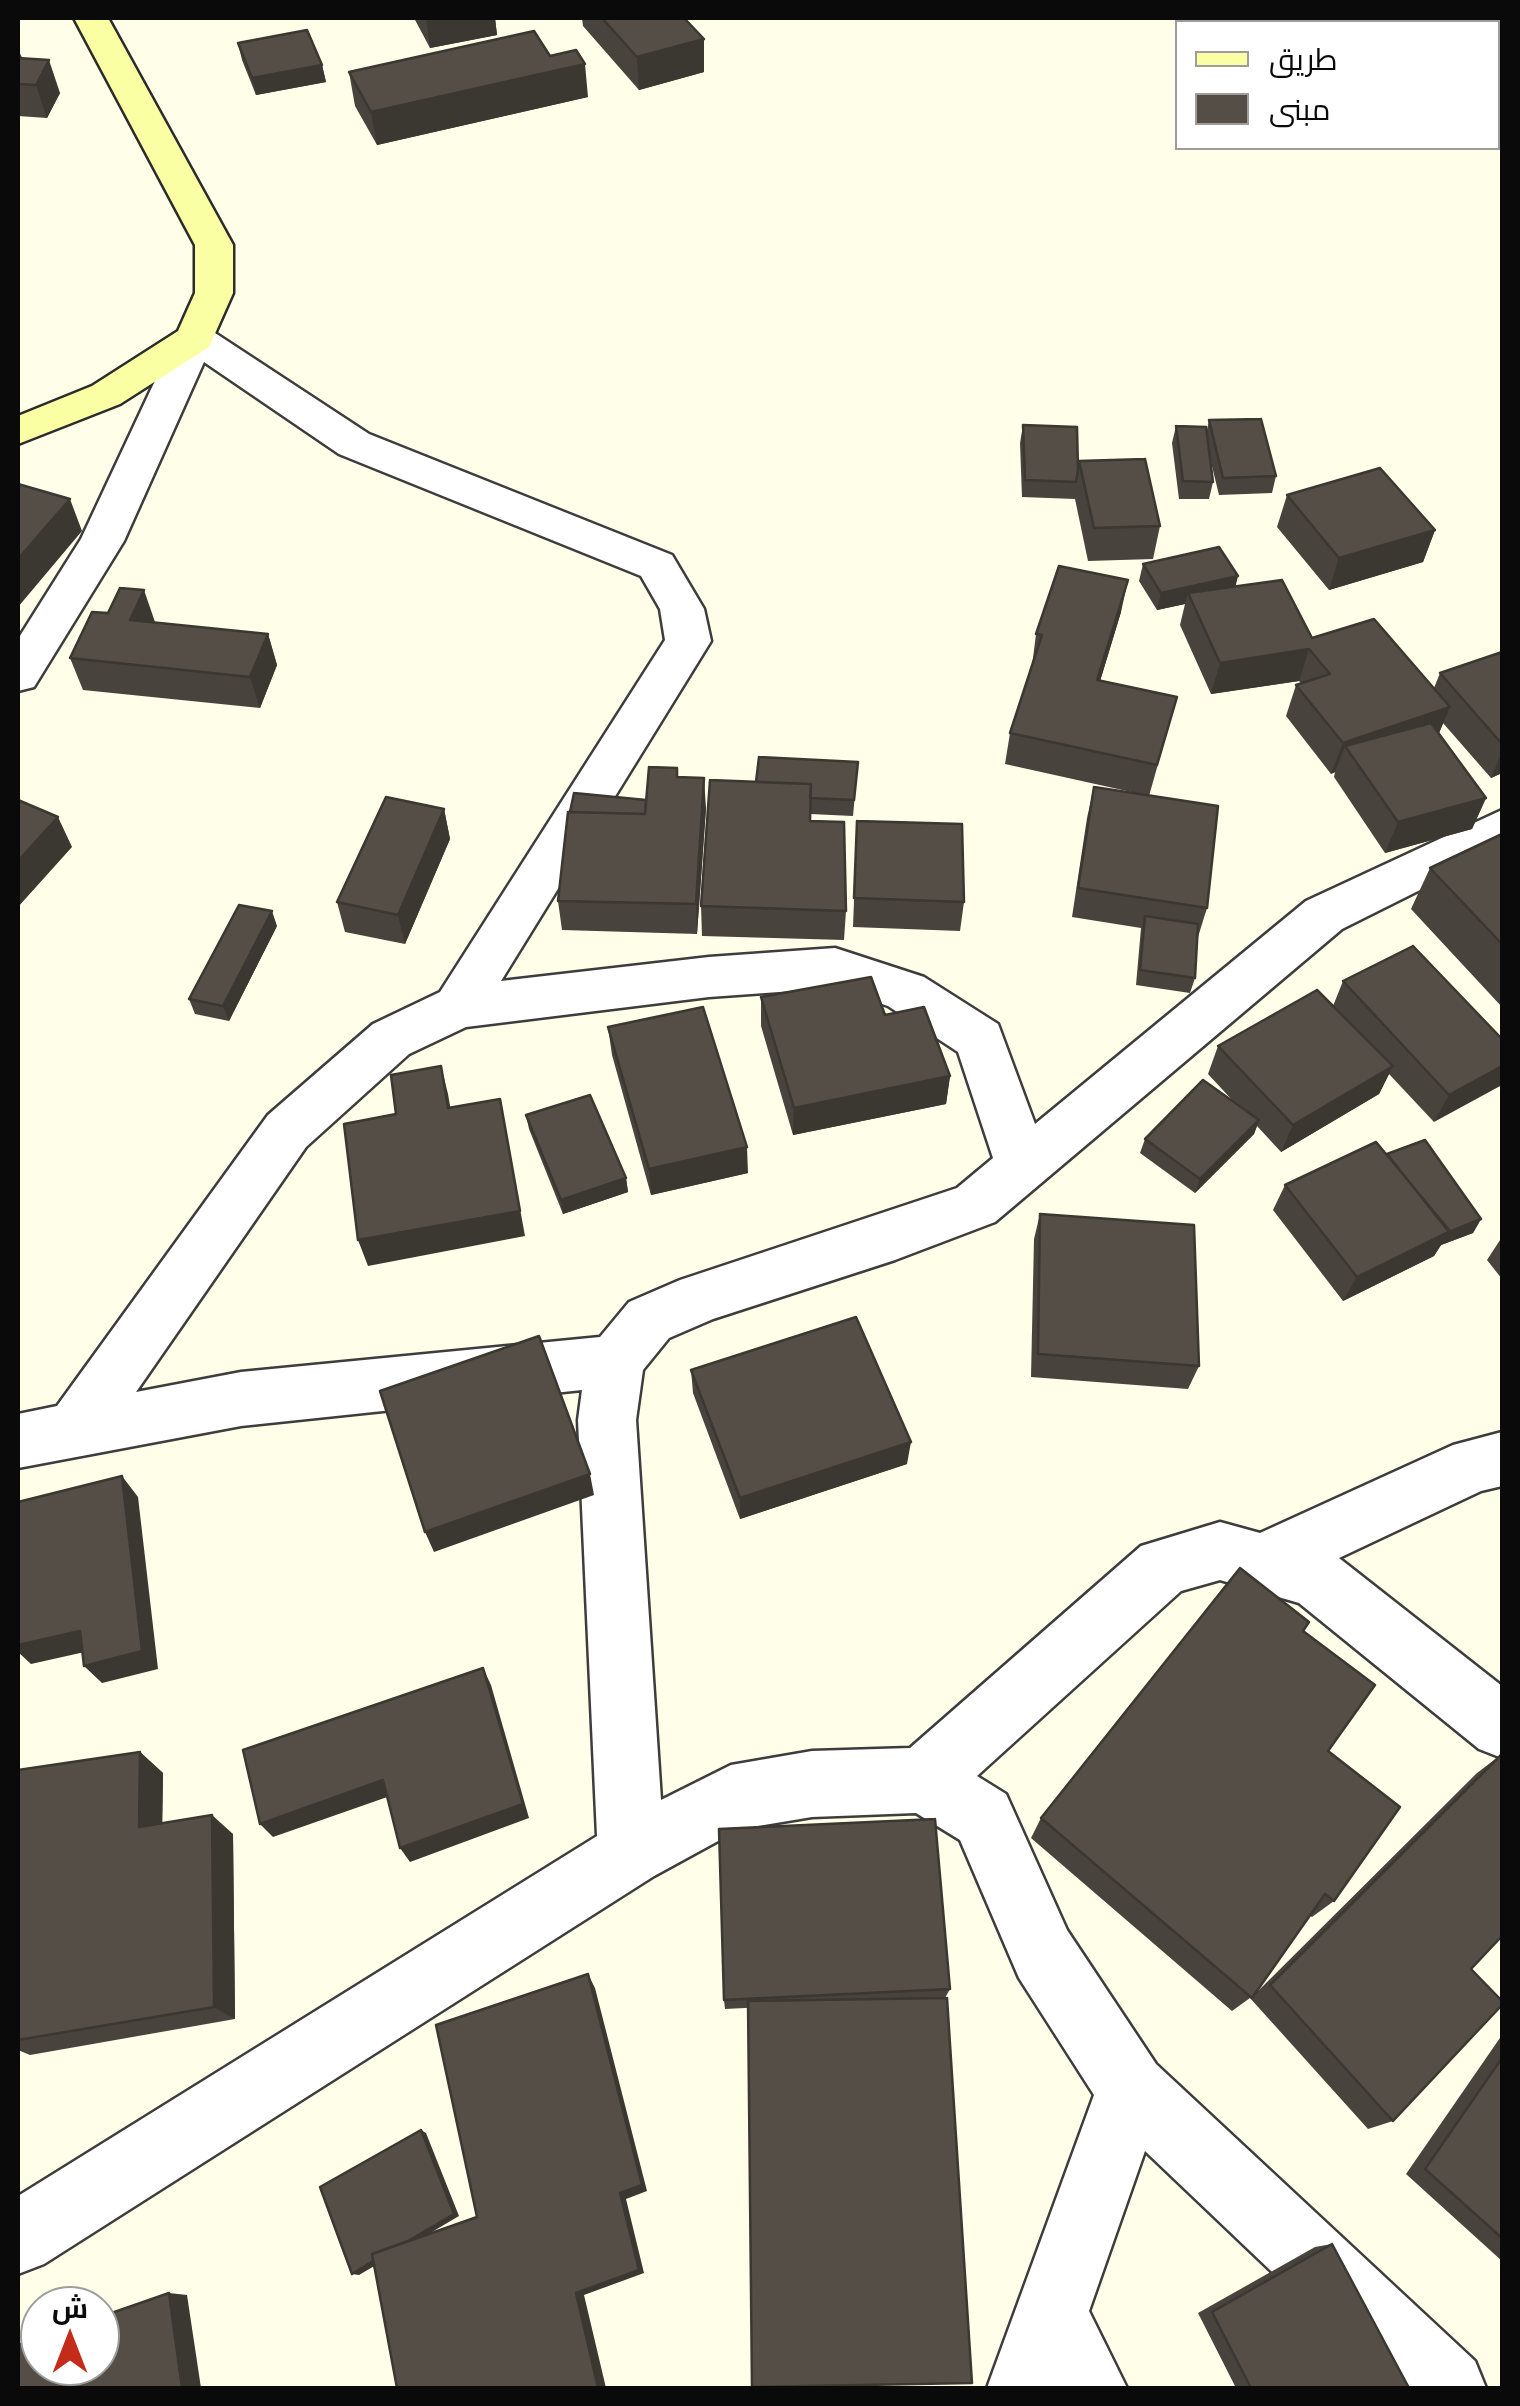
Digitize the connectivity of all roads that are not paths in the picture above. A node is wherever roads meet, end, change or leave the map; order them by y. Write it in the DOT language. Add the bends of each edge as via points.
graph roads {
  1 [pos="90,18"];
  2 [pos="195,338"];
  3 [pos="18,431"];
  4 [pos="18,675"];
  5 [pos="1502,828"];
  6 [pos="458,1007"];
  7 [pos="1023,1166"];
  8 [pos="615,1361"];
  9 [pos="75,1430"];
  10 [pos="18,1442"];
  11 [pos="1502,1459"];
  12 [pos="1261,1563"];
  13 [pos="1502,1726"];
  14 [pos="923,1780"];
  15 [pos="631,1854"];
  16 [pos="1131,2089"];
  17 [pos="18,2238"];
  18 [pos="1051,2315"];
  19 [pos="1025,2388"];
  20 [pos="1089,2388"];
  21 [pos="1448,2388"];
  1 -- 2 [label="main road" via="214,244 214,292"];
  2 -- 3 [label="main road" via="106,394"];
  2 -- 4 [label="street" via="102,542"];
  2 -- 6 [label="street" via="354,444 657,566 682,610 688,642"];
  5 -- 7 [label="street" via="1324,916"];
  6 -- 7 [label="street" via="709,976 835,968 906,991 980,1039"];
  6 -- 9 [label="street" via="390,1039 287,1131"];
  7 -- 8 [label="street" via="976,1205 649,1320"];
  8 -- 9 [label="street" via="241,1399"];
  8 -- 15 [label="street" via="607,1420"];
  9 -- 10 [label="street"];
  11 -- 12 [label="street" via="1474,1465"];
  12 -- 13 [label="street" via="1316,1578"];
  12 -- 14 [label="street" via="1220,1551 1163,1567"];
  14 -- 15 [label="street" via="812,1784 732,1798"];
  14 -- 16 [label="street" via="983,1817 1043,1954"];
  15 -- 17 [label="street"];
  16 -- 18 [label="street"];
  16 -- 21 [label="street"];
  18 -- 19 [label="street"];
  18 -- 20 [label="street"];
}
